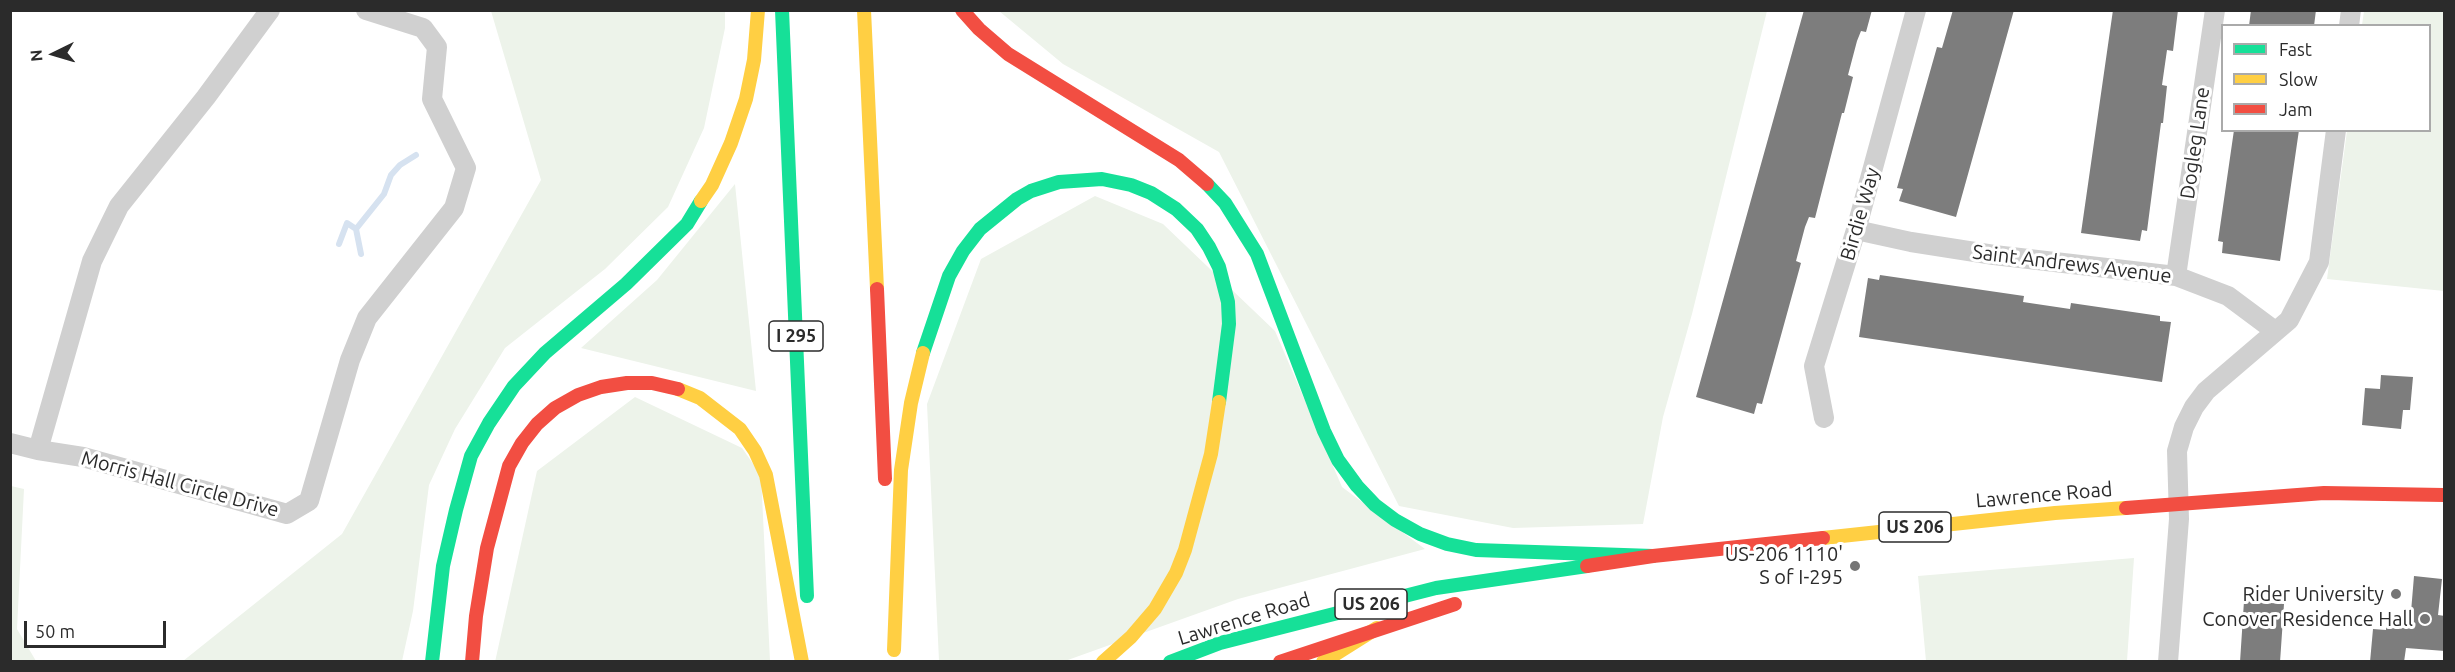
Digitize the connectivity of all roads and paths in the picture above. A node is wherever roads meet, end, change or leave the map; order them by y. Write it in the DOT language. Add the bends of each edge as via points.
graph roads {
  1 [pos="270,10"];
  2 [pos="366,10"];
  3 [pos="758,10"];
  4 [pos="782,10"];
  5 [pos="864,10"];
  6 [pos="962,10"];
  7 [pos="1916,10"];
  8 [pos="2215,10"];
  9 [pos="2336,132"];
  10 [pos="1856,230"];
  11 [pos="2176,276"];
  12 [pos="2275,330"];
  13 [pos="1824,418"];
  14 [pos="10,443"];
  15 [pos="38,450"];
  16 [pos="2445,495"];
  17 [pos="2178,503"];
  18 [pos="1653,556"];
  19 [pos="1577,568"];
  20 [pos="1377,628"];
  21 [pos="895,656"];
  22 [pos="432,662"];
  23 [pos="472,662"];
  24 [pos="802,662"];
  25 [pos="810,662"];
  26 [pos="1103,662"];
  27 [pos="1170,662"];
  28 [pos="1280,662"];
  29 [pos="1323,662"];
  30 [pos="2168,662"];
  1 -- 15 [label="street" via="119,206 92,261"];
  2 -- 15 [label="street, Morris Hall Circle Drive" via="423,28 437,47 432,99 466,168 454,207 367,318 350,360 309,501 287,514 83,457"];
  3 -- 22 [label="main road" via="746,99 712,184 687,224 626,284 544,353 514,386 471,456 443,566"];
  4 -- 25 [label="main road, I 295"];
  5 -- 21 [label="main road"];
  6 -- 18 [label="main road" via="1008,54 1179,160 1225,203 1257,254 1338,460 1375,505 1420,534 1476,550"];
  7 -- 10 [label="street, Birdie Way"];
  8 -- 11 [label="street, Dogleg Lane"];
  9 -- 12 [label="street" via="2319,262 2289,320"];
  10 -- 11 [label="street, Saint Andrews Avenue" via="1994,255"];
  10 -- 13 [label="street, Birdie Way" via="1814,366"];
  11 -- 12 [label="street, Saint Andrews Avenue" via="2228,296"];
  12 -- 17 [label="street" via="2193,407 2177,451"];
  14 -- 15 [label="street, Morris Hall Circle Drive"];
  16 -- 17 [label="main road, Lawrence Road / US 206" via="2324,493"];
  17 -- 18 [label="main road, Lawrence Road / US 206"];
  17 -- 30 [label="street"];
  18 -- 19 [label="main road, Lawrence Road / US 206"];
  19 -- 20 [label="main road, Lawrence Road / US 206"];
  19 -- 27 [label="main road, Lawrence Road / US 206" via="1436,588 1220,643"];
  20 -- 28 [label="main road, Lawrence Road / US 206"];
  20 -- 29 [label="main road"];
  21 -- 26 [label="main road" via="901,470 910,403 924,347 949,276 980,229 1017,199 1059,182 1102,179 1145,190 1187,219 1219,267 1228,309 1214,433 1185,550 1155,609"];
  23 -- 24 [label="main road" via="487,548 509,466 537,424 555,408 601,387 627,383 660,385 700,398 734,424 755,451 771,492"];
}
